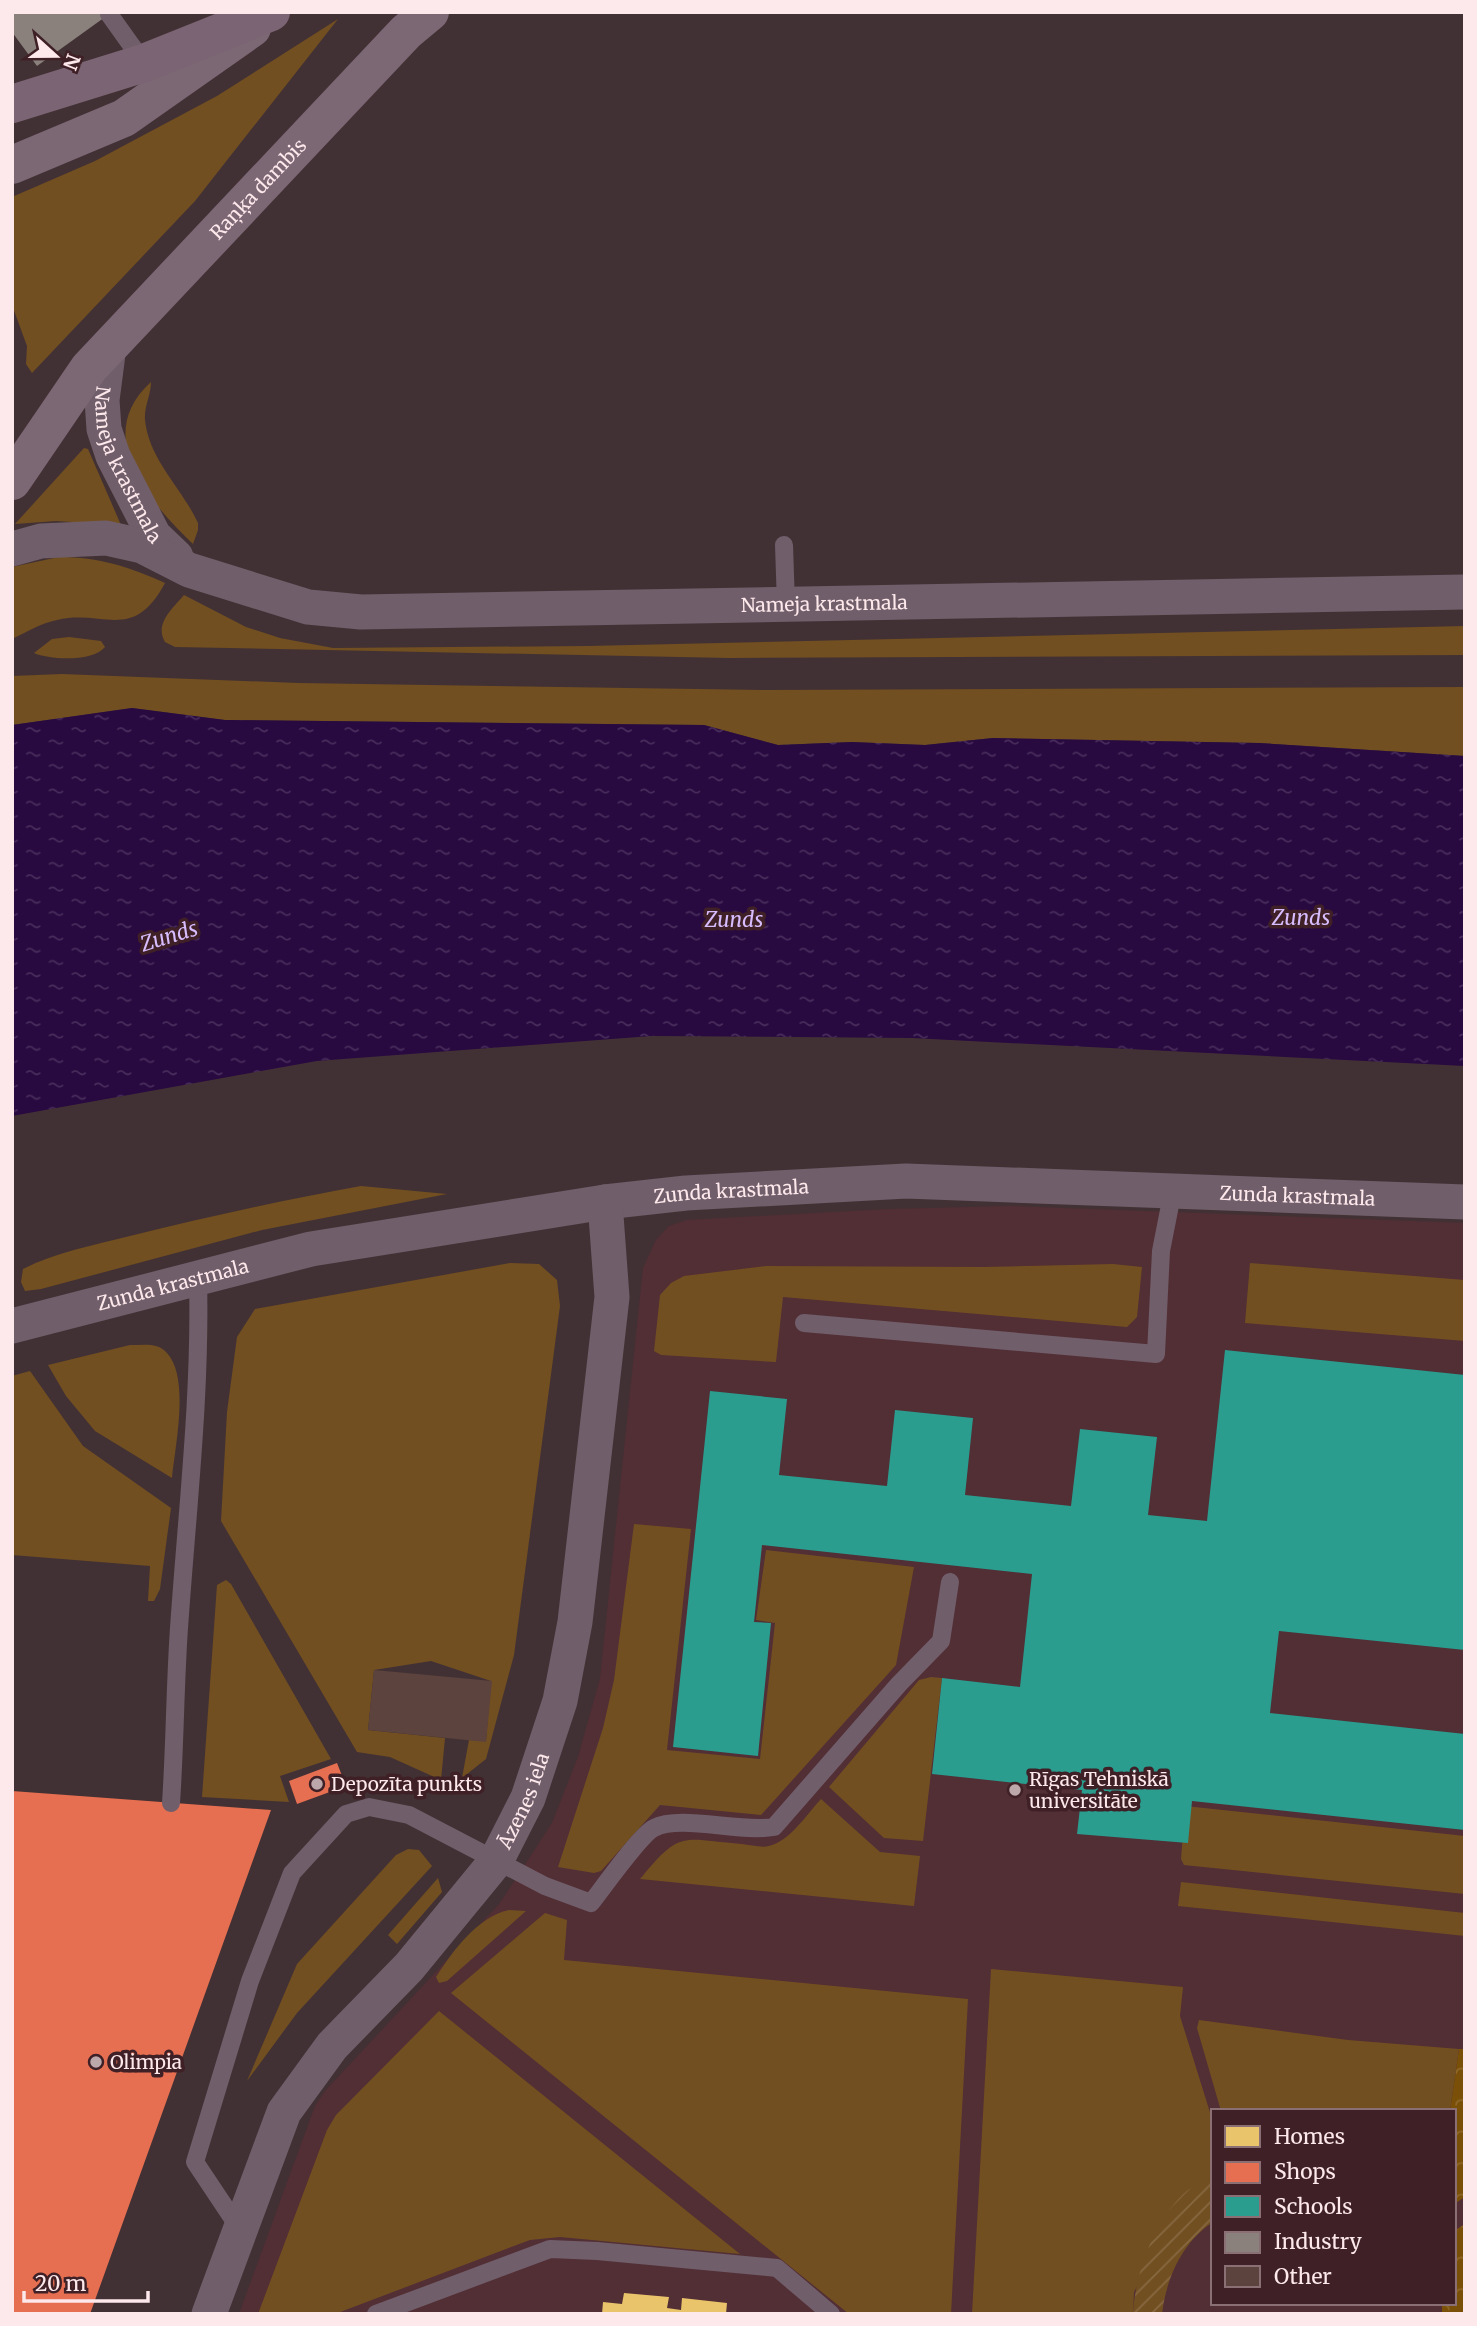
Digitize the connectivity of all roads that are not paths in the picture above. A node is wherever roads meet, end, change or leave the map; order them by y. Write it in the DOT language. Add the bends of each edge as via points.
graph roads {
  1 [pos="272,12"];
  2 [pos="430,12"];
  3 [pos="109,14"];
  4 [pos="144,62"];
  5 [pos="12,104"];
  6 [pos="12,165"];
  7 [pos="99,357"];
  8 [pos="12,433"];
  9 [pos="12,481"];
  10 [pos="784,545"];
  11 [pos="12,549"];
  12 [pos="188,570"];
  13 [pos="1465,592"];
  14 [pos="786,605"];
  15 [pos="1173,1190"];
  16 [pos="605,1202"];
  17 [pos="1465,1202"];
  18 [pos="198,1278"];
  19 [pos="804,1323"];
  20 [pos="12,1326"];
  21 [pos="950,1582"];
  22 [pos="171,1803"];
  23 [pos="496,1861"];
  24 [pos="241,2231"];
  25 [pos="209,2314"];
  26 [pos="376,2314"];
  27 [pos="831,2314"];
  1 -- 4 [label="main road"];
  1 -- 6 [label="main road" via="124,118"];
  2 -- 7 [label="main road, Raņķa dambis" via="396,42"];
  3 -- 4 [label="lane"];
  4 -- 5 [label="main road"];
  7 -- 8 [label="main road, Raņķa dambis"];
  7 -- 9 [label="main road, Raņķa dambis"];
  7 -- 12 [label="street, Nameja krastmala" via="104,429 113,456 153,536"];
  10 -- 14 [label="lane"];
  11 -- 12 [label="street, Nameja krastmala" via="41,541 106,538 142,547"];
  12 -- 14 [label="street, Nameja krastmala" via="308,607 361,612"];
  13 -- 14 [label="street, Nameja krastmala"];
  15 -- 16 [label="street, Zunda krastmala" via="906,1181"];
  15 -- 17 [label="street, Zunda krastmala"];
  15 -- 19 [label="lane" via="1161,1251 1156,1354"];
  16 -- 18 [label="street, Zunda krastmala" via="311,1249"];
  16 -- 23 [label="street, Āzenes iela" via="612,1297 575,1622 560,1701 528,1798"];
  18 -- 20 [label="street, Zunda krastmala"];
  18 -- 22 [label="lane" via="200,1329"];
  21 -- 23 [label="lane" via="941,1640 774,1827 757,1830 672,1823 653,1828 591,1903"];
  23 -- 24 [label="street, Āzenes iela" via="409,1967 332,2046 284,2112"];
  23 -- 24 [label="lane" via="408,1815 369,1807 346,1814 292,1873 250,1981 195,2162"];
  24 -- 25 [label="street, Āzenes iela"];
  26 -- 27 [label="lane" via="550,2249 777,2268"];
}
